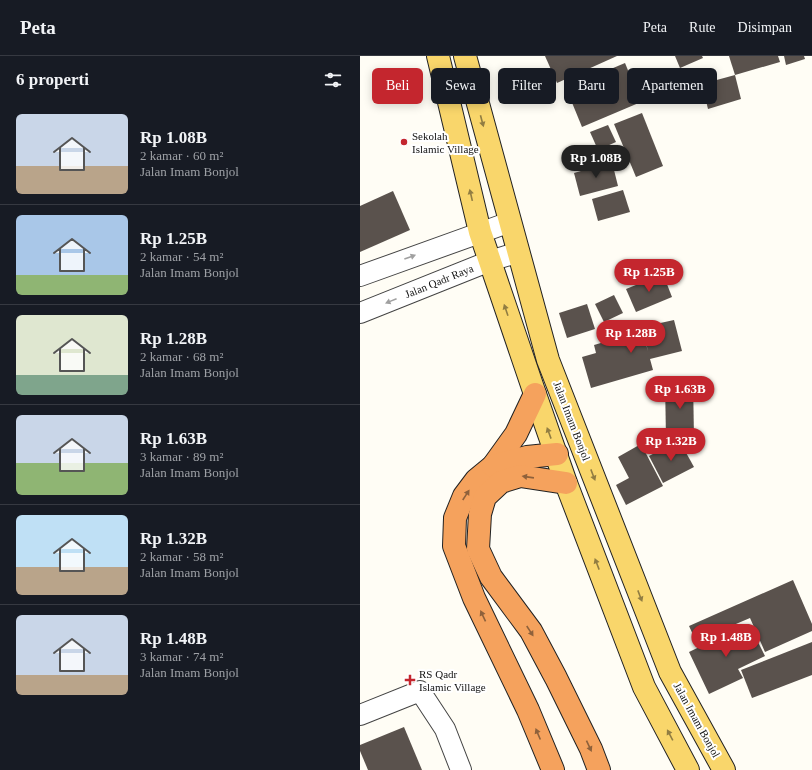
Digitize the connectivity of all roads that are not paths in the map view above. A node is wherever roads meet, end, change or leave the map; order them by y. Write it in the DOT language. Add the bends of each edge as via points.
graph roads {
  1 [pos="438,56"];
  2 [pos="465,56"];
  3 [pos="510,222"];
  4 [pos="480,232"];
  5 [pos="519,252"];
  6 [pos="490,261"];
  7 [pos="360,276"];
  8 [pos="360,313"];
  9 [pos="535,394"];
  10 [pos="556,454"];
  11 [pos="493,466"];
  12 [pos="566,483"];
  13 [pos="360,714"];
  14 [pos="461,770"];
  15 [pos="553,770"];
  16 [pos="599,770"];
  17 [pos="688,770"];
  18 [pos="724,770"];
  4 -- 1 [label="main road, one-way"];
  2 -- 3 [label="main road, Jalan Imam Bonjol, one-way"];
  3 -- 4 [label="street"];
  3 -- 5 [label="main road, Jalan Imam Bonjol"];
  4 -- 6 [label="main road"];
  7 -- 4 [label="street, one-way"];
  5 -- 6 [label="street, Jalan Qadr Raya"];
  5 -- 18 [label="main road, Jalan Imam Bonjol, one-way" via="548,360 670,672"];
  6 -- 8 [label="street, Jalan Qadr Raya, one-way"];
  9 -- 6 [label="main road, one-way"];
  10 -- 9 [label="main road, one-way"];
  9 -- 11 [label="highway" via="516,434"];
  10 -- 11 [label="highway" via="527,457"];
  10 -- 12 [label="main road"];
  15 -- 11 [label="highway, one-way" via="528,710 474,598 454,546 455,518 464,496 476,480"];
  12 -- 16 [label="highway, one-way" via="520,476 501,482 485,497 480,514 478,550 491,577 534,638 560,686"];
  17 -- 12 [label="main road, one-way" via="644,687"];
  13 -- 14 [label="street" via="420,690 445,729"];
}
